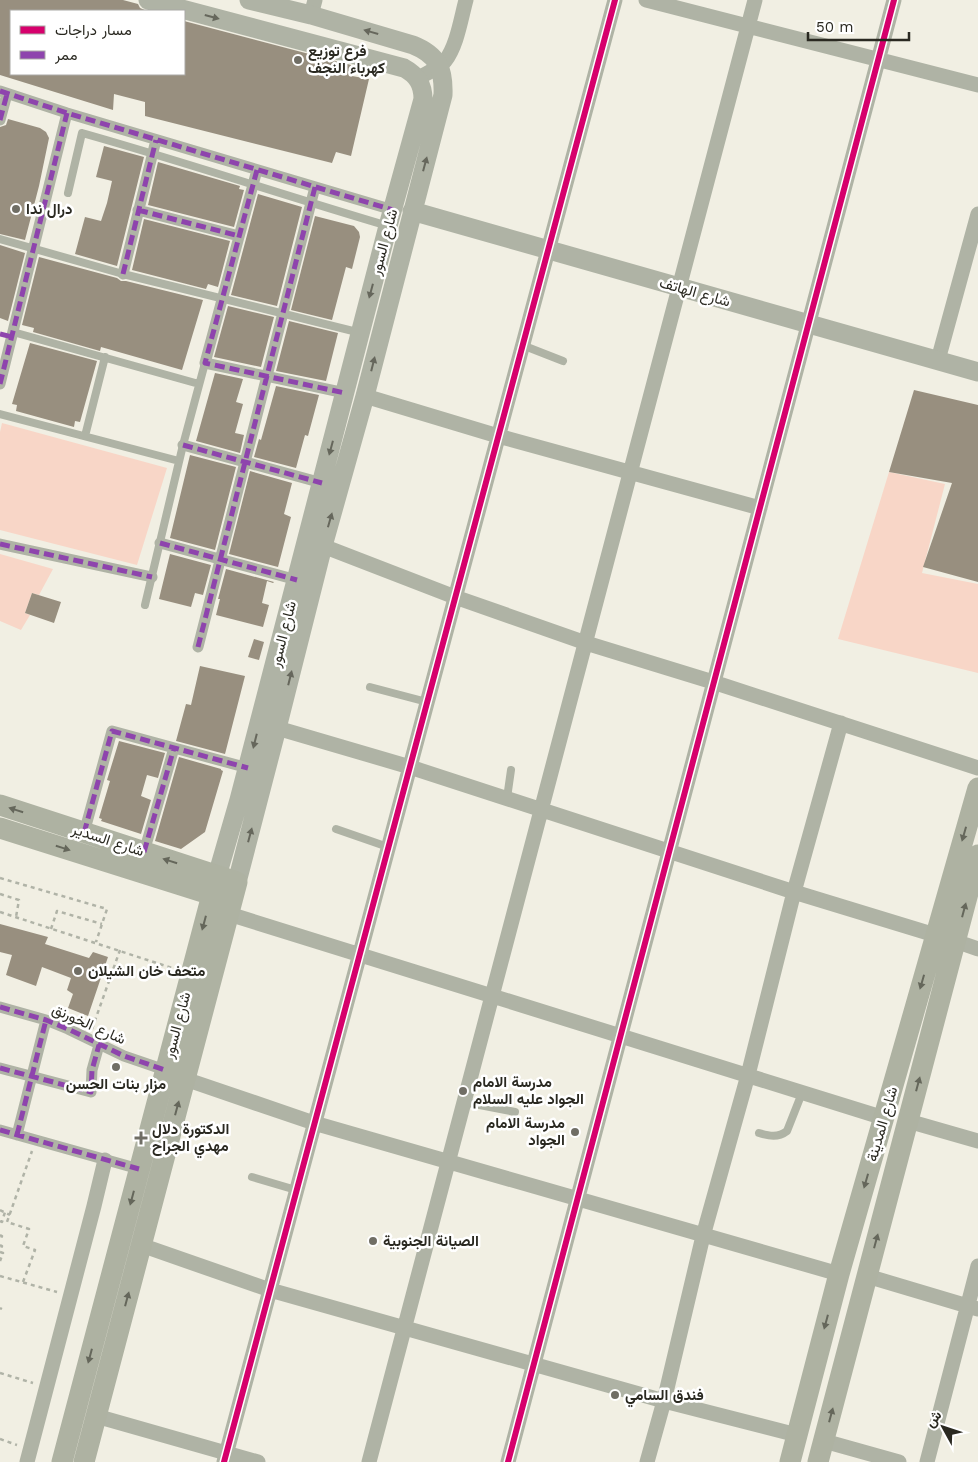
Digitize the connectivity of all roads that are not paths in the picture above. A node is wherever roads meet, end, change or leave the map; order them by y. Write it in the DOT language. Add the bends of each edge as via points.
graph roads {
  1 [pos="148,0"];
  2 [pos="249,0"];
  3 [pos="466,0"];
  4 [pos="615,0"];
  5 [pos="646,0"];
  6 [pos="755,0"];
  7 [pos="894,0"];
  8 [pos="313,7"];
  9 [pos="748,26"];
  10 [pos="878,60"];
  11 [pos="439,66"];
  12 [pos="418,78"];
  13 [pos="978,85"];
  14 [pos="4,92"];
  15 [pos="66,113"];
  16 [pos="0,120"];
  17 [pos="156,140"];
  18 [pos="152,153"];
  19 [pos="258,170"];
  20 [pos="253,185"];
  21 [pos="315,187"];
  22 [pos="68,193"];
  23 [pos="311,203"];
  24 [pos="138,210"];
  25 [pos="412,211"];
  26 [pos="978,214"];
  27 [pos="390,218"];
  28 [pos="239,236"];
  29 [pos="0,240"];
  30 [pos="33,249"];
  31 [pos="548,250"];
  32 [pos="122,274"];
  33 [pos="680,287"];
  34 [pos="222,299"];
  35 [pos="283,314"];
  36 [pos="808,324"];
  37 [pos="361,333"];
  38 [pos="8,334"];
  39 [pos="522,345"];
  40 [pos="105,357"];
  41 [pos="938,360"];
  42 [pos="563,361"];
  43 [pos="205,363"];
  44 [pos="978,372"];
  45 [pos="267,376"];
  46 [pos="0,384"];
  47 [pos="199,384"];
  48 [pos="345,393"];
  49 [pos="365,396"];
  50 [pos="0,414"];
  51 [pos="86,436"];
  52 [pos="498,436"];
  53 [pos="183,445"];
  54 [pos="179,461"];
  55 [pos="246,462"];
  56 [pos="630,472"];
  57 [pos="322,483"];
  58 [pos="760,508"];
  59 [pos="160,543"];
  60 [pos="0,544"];
  61 [pos="322,546"];
  62 [pos="221,560"];
  63 [pos="152,577"];
  64 [pos="296,580"];
  65 [pos="455,597"];
  66 [pos="145,606"];
  67 [pos="586,643"];
  68 [pos="198,647"];
  69 [pos="714,682"];
  70 [pos="370,686"];
  71 [pos="427,702"];
  72 [pos="841,723"];
  73 [pos="277,728"];
  74 [pos="174,748"];
  75 [pos="410,767"];
  76 [pos="248,768"];
  77 [pos="978,768"];
  78 [pos="511,770"];
  79 [pos="978,788"];
  80 [pos="507,798"];
  81 [pos="249,802"];
  82 [pos="0,805"];
  83 [pos="541,810"];
  84 [pos="0,828"];
  85 [pos="336,829"];
  86 [pos="84,832"];
  87 [pos="388,847"];
  88 [pos="669,851"];
  89 [pos="144,852"];
  90 [pos="978,855"];
  91 [pos="214,885"];
  92 [pos="794,892"];
  93 [pos="233,899"];
  94 [pos="935,935"];
  95 [pos="955,941"];
  96 [pos="978,949"];
  97 [pos="360,954"];
  98 [pos="492,996"];
  99 [pos="0,1007"];
  100 [pos="46,1020"];
  101 [pos="620,1036"];
  102 [pos="94,1042"];
  103 [pos="0,1068"];
  104 [pos="165,1070"];
  105 [pos="748,1075"];
  106 [pos="31,1076"];
  107 [pos="185,1079"];
  108 [pos="802,1093"];
  109 [pos="464,1102"];
  110 [pos="515,1112"];
  111 [pos="884,1118"];
  112 [pos="908,1121"];
  113 [pos="314,1123"];
  114 [pos="0,1130"];
  115 [pos="759,1134"];
  116 [pos="17,1135"];
  117 [pos="978,1141"];
  118 [pos="105,1160"];
  119 [pos="448,1162"];
  120 [pos="140,1169"];
  121 [pos="252,1177"];
  122 [pos="296,1190"];
  123 [pos="577,1199"];
  124 [pos="703,1236"];
  125 [pos="141,1245"];
  126 [pos="978,1266"];
  127 [pos="839,1274"];
  128 [pos="867,1276"];
  129 [pos="270,1290"];
  130 [pos="972,1308"];
  131 [pos="404,1328"];
  132 [pos="533,1364"];
  133 [pos="664,1402"];
  134 [pos="96,1416"];
  135 [pos="797,1435"];
  136 [pos="824,1441"];
  137 [pos="29,1456"];
  138 [pos="225,1458"];
  139 [pos="62,1462"];
  140 [pos="84,1462"];
  141 [pos="258,1462"];
  142 [pos="369,1462"];
  143 [pos="508,1462"];
  144 [pos="647,1462"];
  145 [pos="790,1462"];
  146 [pos="818,1462"];
  147 [pos="899,1462"];
  148 [pos="927,1462"];
  1 -- 12 [label="street, one-way" via="404,68"];
  2 -- 8 [label="street"];
  3 -- 11 [label="street" via="452,48"];
  4 -- 31 [label="street"];
  5 -- 9 [label="street"];
  6 -- 9 [label="street"];
  7 -- 10 [label="street"];
  11 -- 8 [label="street, one-way" via="428,52"];
  9 -- 10 [label="street"];
  9 -- 33 [label="street"];
  10 -- 13 [label="street"];
  10 -- 36 [label="street"];
  11 -- 12 [label="street"];
  25 -- 11 [label="street, شارع السور, one-way" via="443,95"];
  12 -- 27 [label="street, شارع السور" via="423,99"];
  14 -- 15 [label="street"];
  14 -- 16 [label="street"];
  15 -- 17 [label="street"];
  15 -- 30 [label="street"];
  17 -- 18 [label="street"];
  17 -- 19 [label="street"];
  18 -- 20 [label="lane"];
  18 -- 22 [label="lane" via="82,133"];
  18 -- 24 [label="street"];
  19 -- 20 [label="street"];
  19 -- 21 [label="street"];
  20 -- 23 [label="lane"];
  20 -- 28 [label="street"];
  21 -- 23 [label="street"];
  21 -- 27 [label="street"];
  23 -- 27 [label="lane"];
  23 -- 35 [label="street"];
  24 -- 28 [label="street"];
  24 -- 32 [label="street"];
  25 -- 27 [label="street"];
  25 -- 31 [label="street, شارع الهاتف"];
  49 -- 25 [label="street, شارع السور, one-way"];
  26 -- 41 [label="street"];
  27 -- 37 [label="street, شارع السور, one-way"];
  28 -- 34 [label="street"];
  29 -- 30 [label="lane"];
  30 -- 32 [label="lane"];
  30 -- 38 [label="street"];
  31 -- 33 [label="street, شارع الهاتف"];
  31 -- 39 [label="street"];
  32 -- 34 [label="lane"];
  33 -- 36 [label="street, شارع الهاتف"];
  33 -- 56 [label="street"];
  34 -- 35 [label="lane"];
  34 -- 43 [label="street"];
  35 -- 37 [label="lane"];
  35 -- 45 [label="street"];
  36 -- 41 [label="street, شارع الهاتف"];
  36 -- 58 [label="street"];
  37 -- 48 [label="street, شارع السور"];
  38 -- 40 [label="lane"];
  38 -- 46 [label="street"];
  39 -- 42 [label="lane"];
  39 -- 52 [label="street"];
  40 -- 47 [label="lane"];
  40 -- 51 [label="lane"];
  41 -- 44 [label="street, شارع الهاتف"];
  43 -- 45 [label="street"];
  43 -- 47 [label="lane"];
  45 -- 48 [label="street"];
  45 -- 55 [label="street"];
  47 -- 53 [label="lane"];
  48 -- 57 [label="street, شارع السور, one-way"];
  49 -- 52 [label="street"];
  61 -- 49 [label="street, شارع السور, one-way"];
  50 -- 51 [label="lane"];
  51 -- 54 [label="lane"];
  52 -- 56 [label="street"];
  52 -- 65 [label="street"];
  53 -- 54 [label="lane"];
  53 -- 55 [label="street"];
  54 -- 59 [label="lane"];
  55 -- 57 [label="street"];
  55 -- 62 [label="street"];
  56 -- 58 [label="street"];
  56 -- 67 [label="street"];
  57 -- 64 [label="street, شارع السور"];
  58 -- 69 [label="street"];
  59 -- 62 [label="street"];
  59 -- 63 [label="lane"];
  60 -- 63 [label="street"];
  61 -- 65 [label="street"];
  73 -- 61 [label="street, شارع السور, one-way"];
  62 -- 64 [label="street"];
  62 -- 68 [label="street"];
  63 -- 66 [label="lane"];
  64 -- 76 [label="street, شارع السور, one-way"];
  65 -- 67 [label="street"];
  65 -- 71 [label="street"];
  67 -- 69 [label="street"];
  67 -- 83 [label="street"];
  69 -- 72 [label="street"];
  69 -- 88 [label="street"];
  70 -- 71 [label="lane"];
  71 -- 75 [label="street"];
  72 -- 77 [label="street"];
  72 -- 92 [label="street"];
  73 -- 75 [label="street"];
  73 -- 81 [label="street, شارع السور"];
  74 -- 76 [label="street"];
  74 -- 86 [label="street" via="112,731"];
  74 -- 89 [label="street"];
  75 -- 80 [label="street"];
  75 -- 87 [label="street"];
  76 -- 81 [label="street, شارع السور"];
  78 -- 80 [label="lane"];
  79 -- 94 [label="main road, شارع المدينة, one-way"];
  80 -- 83 [label="street"];
  81 -- 91 [label="street, شارع السور"];
  93 -- 81 [label="street, شارع السور, one-way"];
  86 -- 82 [label="main road, شارع السدير, one-way"];
  83 -- 88 [label="street"];
  83 -- 98 [label="street"];
  84 -- 91 [label="main road, شارع السدير, one-way"];
  85 -- 87 [label="lane"];
  86 -- 89 [label="main road, شارع السدير"];
  87 -- 97 [label="street"];
  88 -- 92 [label="street"];
  88 -- 101 [label="street"];
  91 -- 89 [label="main road, شارع السدير, one-way"];
  95 -- 90 [label="main road, شارع المدينة, one-way"];
  91 -- 93 [label="main road"];
  91 -- 104 [label="main road, شارع السور, one-way"];
  92 -- 94 [label="street"];
  92 -- 105 [label="street"];
  93 -- 97 [label="street"];
  93 -- 107 [label="main road, شارع السور"];
  94 -- 111 [label="main road, شارع المدينة, one-way"];
  95 -- 96 [label="street"];
  112 -- 95 [label="main road, شارع المدينة, one-way"];
  97 -- 98 [label="street"];
  97 -- 113 [label="street"];
  98 -- 101 [label="street"];
  98 -- 109 [label="street"];
  99 -- 100 [label="street, شارع الخورنق"];
  100 -- 102 [label="street, شارع الخورنق"];
  100 -- 106 [label="street"];
  101 -- 105 [label="street"];
  101 -- 123 [label="street"];
  102 -- 104 [label="street, شارع الخورنق"];
  102 -- 106 [label="street" via="91,1092"];
  103 -- 106 [label="street"];
  104 -- 120 [label="main road, شارع السور"];
  105 -- 108 [label="street"];
  105 -- 124 [label="street"];
  106 -- 116 [label="street"];
  107 -- 113 [label="street"];
  125 -- 107 [label="main road, شارع السور, one-way"];
  108 -- 111 [label="street"];
  108 -- 115 [label="lane" via="782,1136"];
  109 -- 110 [label="lane"];
  109 -- 119 [label="street"];
  111 -- 127 [label="main road, شارع المدينة, one-way"];
  112 -- 117 [label="street"];
  128 -- 112 [label="main road, شارع المدينة, one-way"];
  113 -- 119 [label="street"];
  113 -- 122 [label="street"];
  114 -- 116 [label="street"];
  116 -- 118 [label="street"];
  118 -- 120 [label="street"];
  118 -- 137 [label="street"];
  119 -- 123 [label="street"];
  119 -- 131 [label="street"];
  120 -- 139 [label="main road, شارع السور, one-way"];
  121 -- 122 [label="lane"];
  122 -- 129 [label="street"];
  123 -- 124 [label="street"];
  123 -- 132 [label="street"];
  124 -- 127 [label="street"];
  124 -- 133 [label="street"];
  125 -- 129 [label="street"];
  134 -- 125 [label="main road, شارع السور, one-way"];
  126 -- 130 [label="street"];
  127 -- 135 [label="main road, شارع المدينة, one-way"];
  128 -- 130 [label="street"];
  136 -- 128 [label="main road, شارع المدينة, one-way"];
  129 -- 131 [label="street"];
  129 -- 138 [label="street"];
  130 -- 148 [label="street"];
  131 -- 132 [label="street"];
  131 -- 142 [label="street"];
  132 -- 133 [label="street"];
  132 -- 143 [label="street"];
  133 -- 135 [label="street"];
  133 -- 144 [label="street"];
  134 -- 138 [label="street"];
  134 -- 140 [label="main road, شارع السور"];
  135 -- 145 [label="main road, شارع المدينة"];
  136 -- 146 [label="main road, شارع المدينة"];
  136 -- 147 [label="street"];
  138 -- 141 [label="street"];
}
